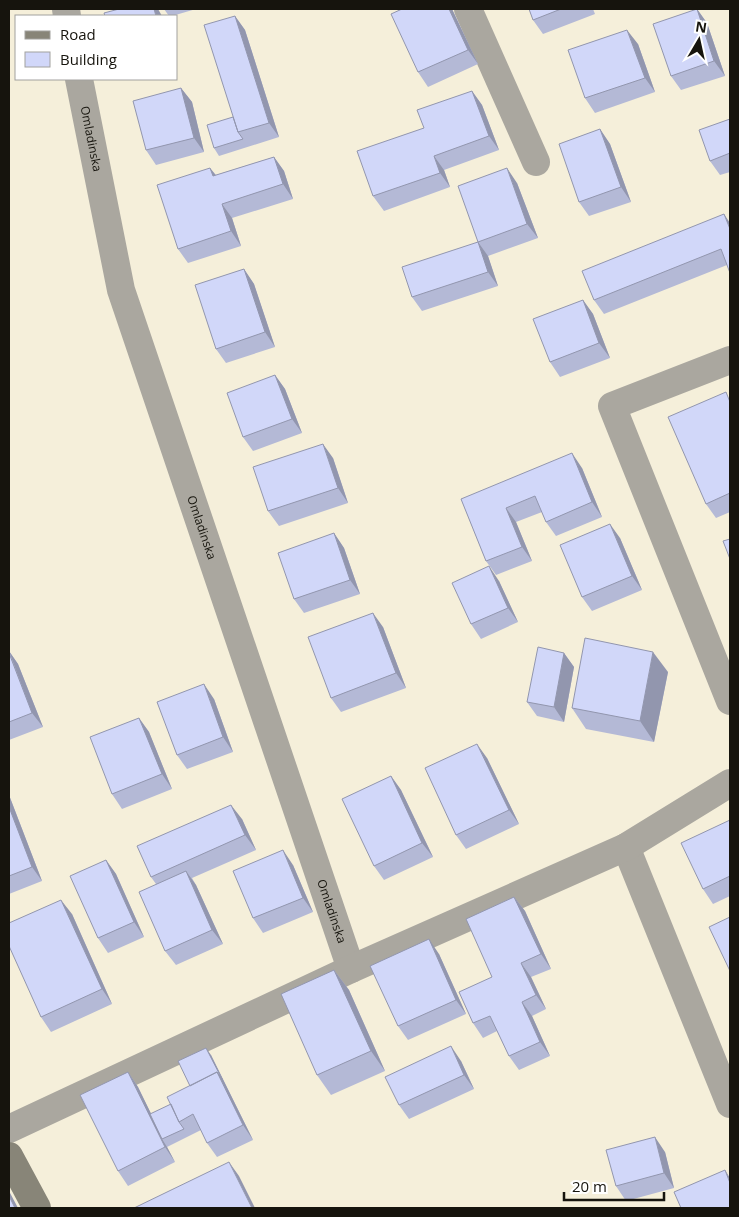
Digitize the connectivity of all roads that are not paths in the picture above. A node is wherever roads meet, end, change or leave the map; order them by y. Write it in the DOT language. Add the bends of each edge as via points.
graph roads {
  1 [pos="468,9"];
  2 [pos="79,80"];
  3 [pos="536,162"];
  4 [pos="730,360"];
  5 [pos="730,701"];
  6 [pos="730,782"];
  7 [pos="626,847"];
  8 [pos="351,969"];
  9 [pos="730,1104"];
  10 [pos="9,1129"];
  11 [pos="9,1156"];
  12 [pos="37,1208"];
  1 -- 3 [label="street"];
  2 -- 8 [label="street, Omladinska" via="121,290"];
  4 -- 5 [label="street" via="612,406"];
  6 -- 7 [label="street"];
  7 -- 8 [label="street"];
  7 -- 9 [label="street"];
  8 -- 10 [label="street"];
  11 -- 12 [label="main road"];
}
